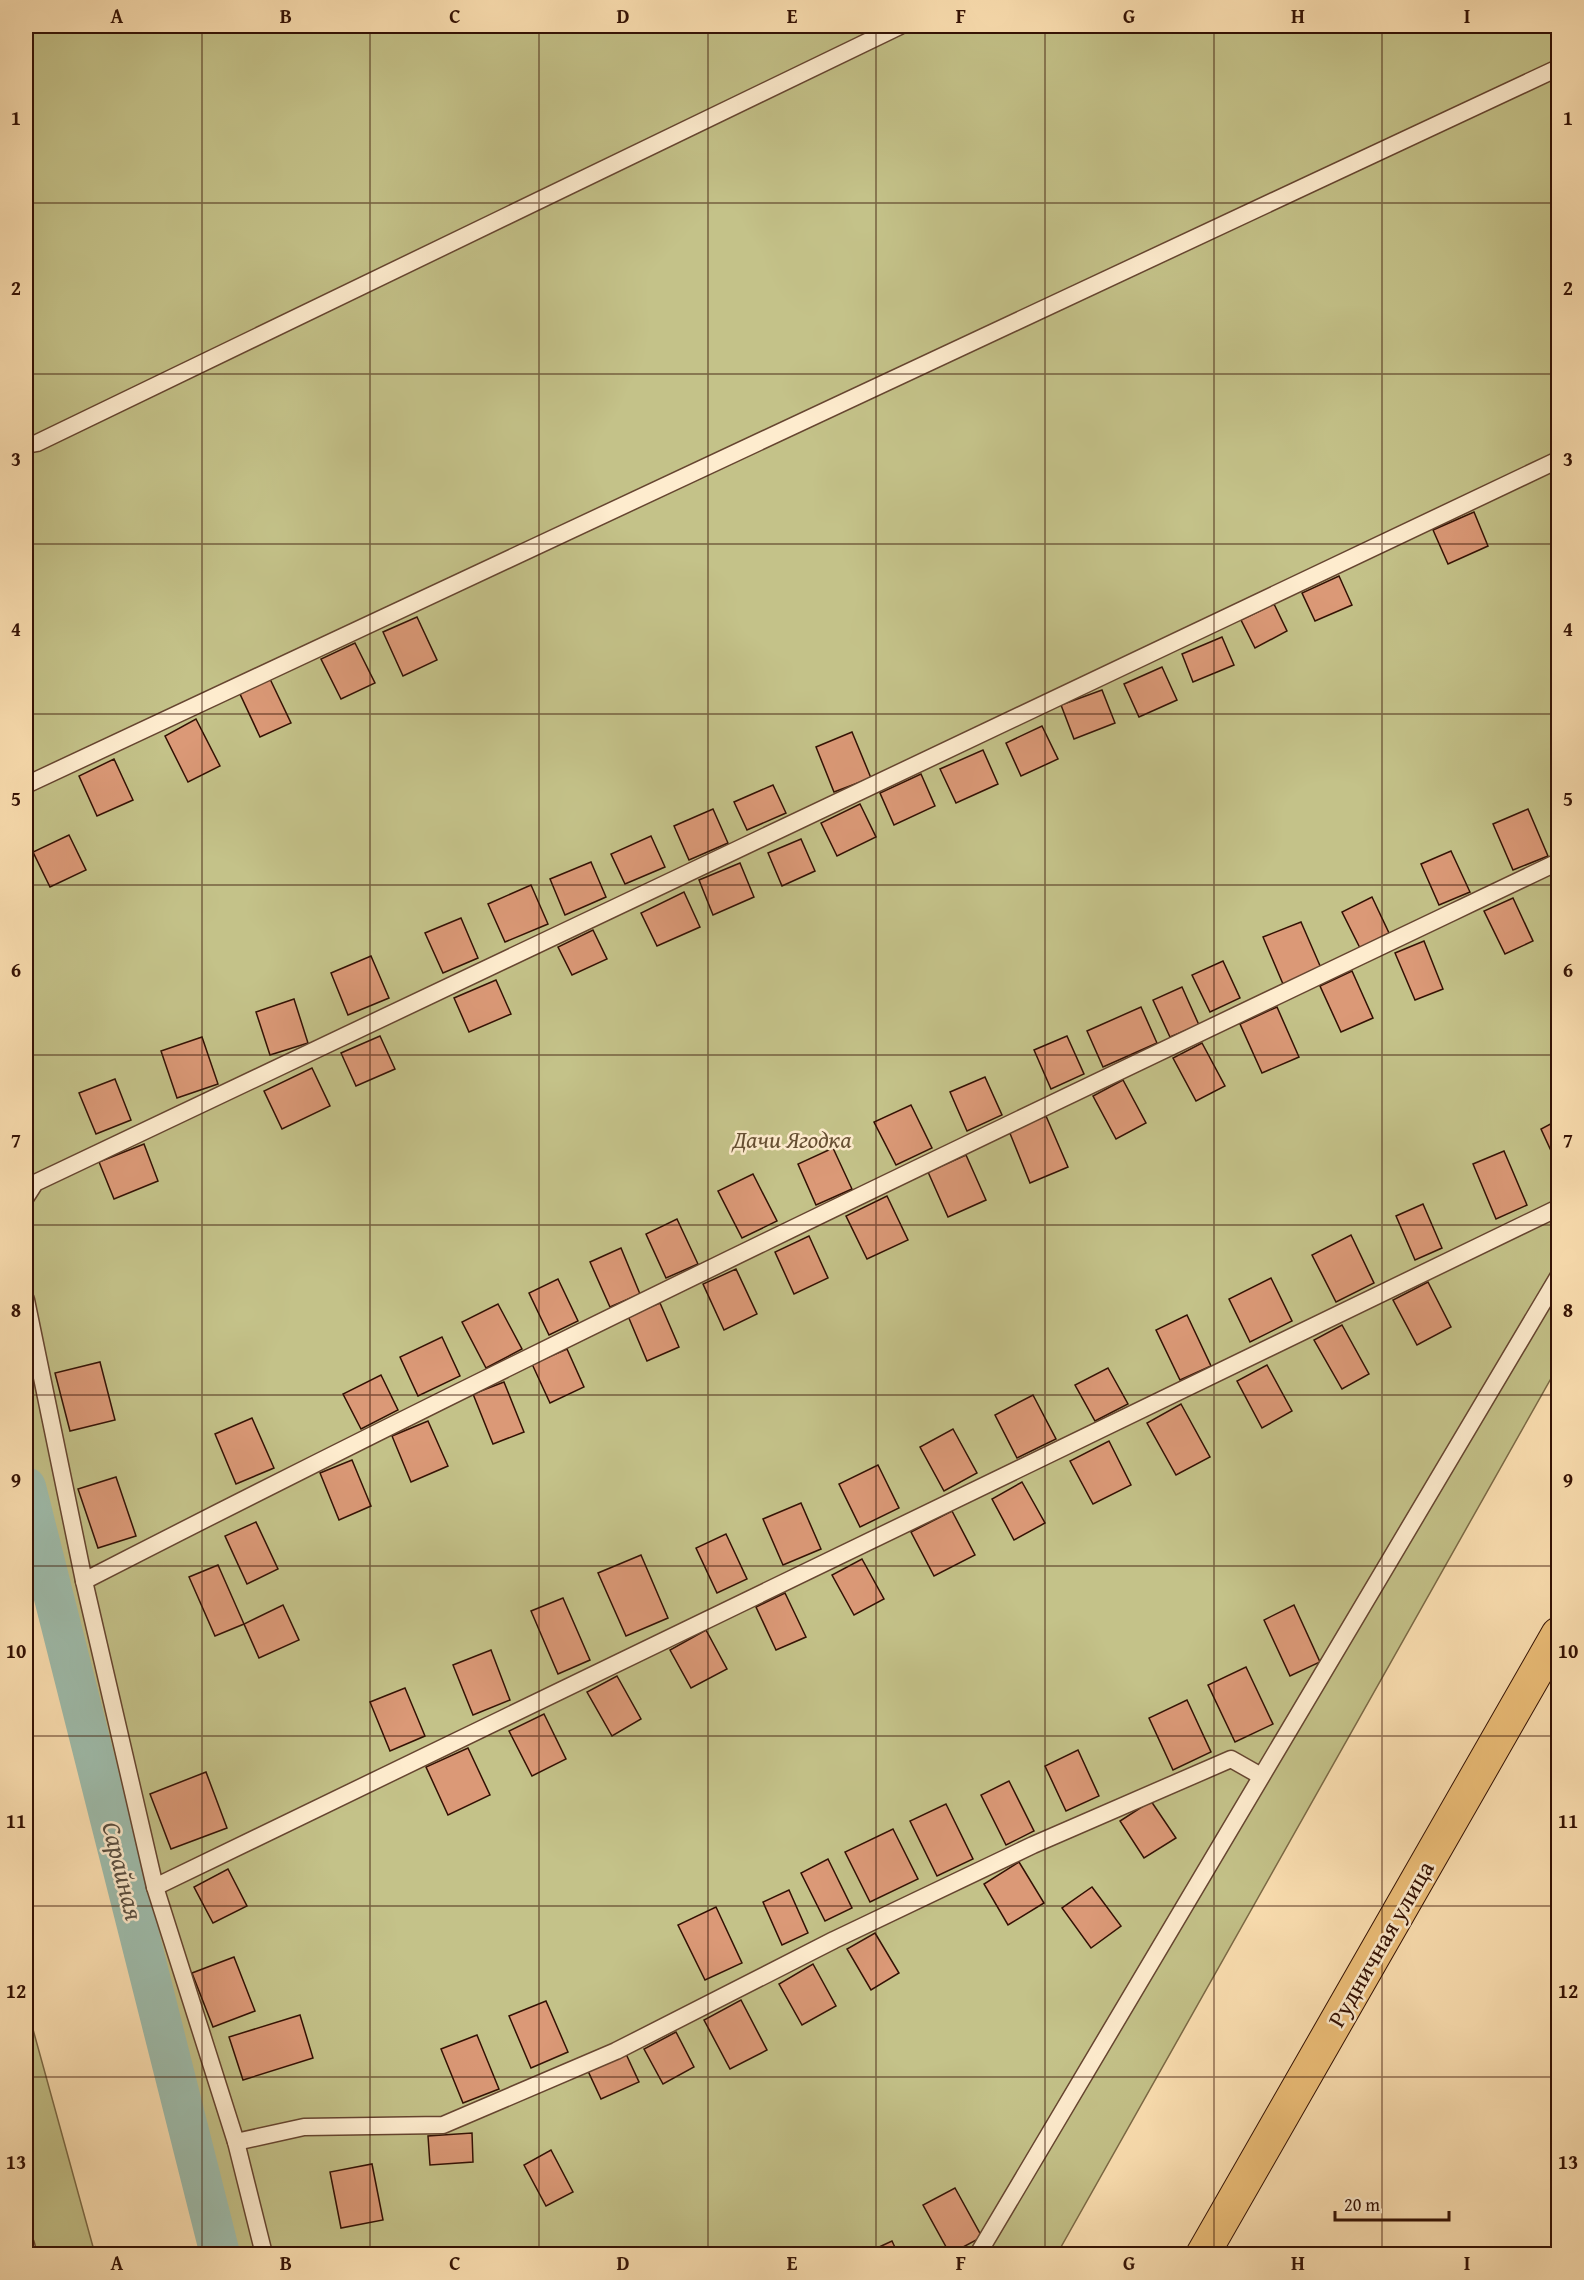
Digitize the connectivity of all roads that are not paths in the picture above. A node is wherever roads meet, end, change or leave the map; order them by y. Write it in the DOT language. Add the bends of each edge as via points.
graph roads {
  1 [pos="900,26"];
  2 [pos="1558,68"];
  3 [pos="26,445"];
  4 [pos="1558,460"];
  5 [pos="26,785"];
  6 [pos="1558,862"];
  7 [pos="26,1197"];
  8 [pos="1558,1209"];
  9 [pos="1558,1277"];
  10 [pos="26,1300"];
  11 [pos="84,1581"];
  12 [pos="1558,1634"];
  13 [pos="1261,1776"];
  14 [pos="155,1887"];
  15 [pos="236,2142"];
  16 [pos="26,2245"];
  17 [pos="28,2254"];
  18 [pos="264,2254"];
  19 [pos="978,2254"];
  20 [pos="1203,2254"];
  1 -- 3 [label="lane"];
  2 -- 5 [label="lane"];
  4 -- 7 [label="lane" via="35,1183"];
  6 -- 11 [label="lane" via="358,1440"];
  8 -- 14 [label="lane"];
  9 -- 13 [label="lane"];
  10 -- 11 [label="lane"];
  11 -- 14 [label="lane"];
  12 -- 20 [label="highway, Рудничная улица"];
  13 -- 15 [label="lane" via="1232,1759 949,1885 616,2051 442,2126 304,2127"];
  13 -- 19 [label="lane"];
  14 -- 15 [label="lane"];
  15 -- 18 [label="lane"];
  16 -- 17 [label="lane"];
}
